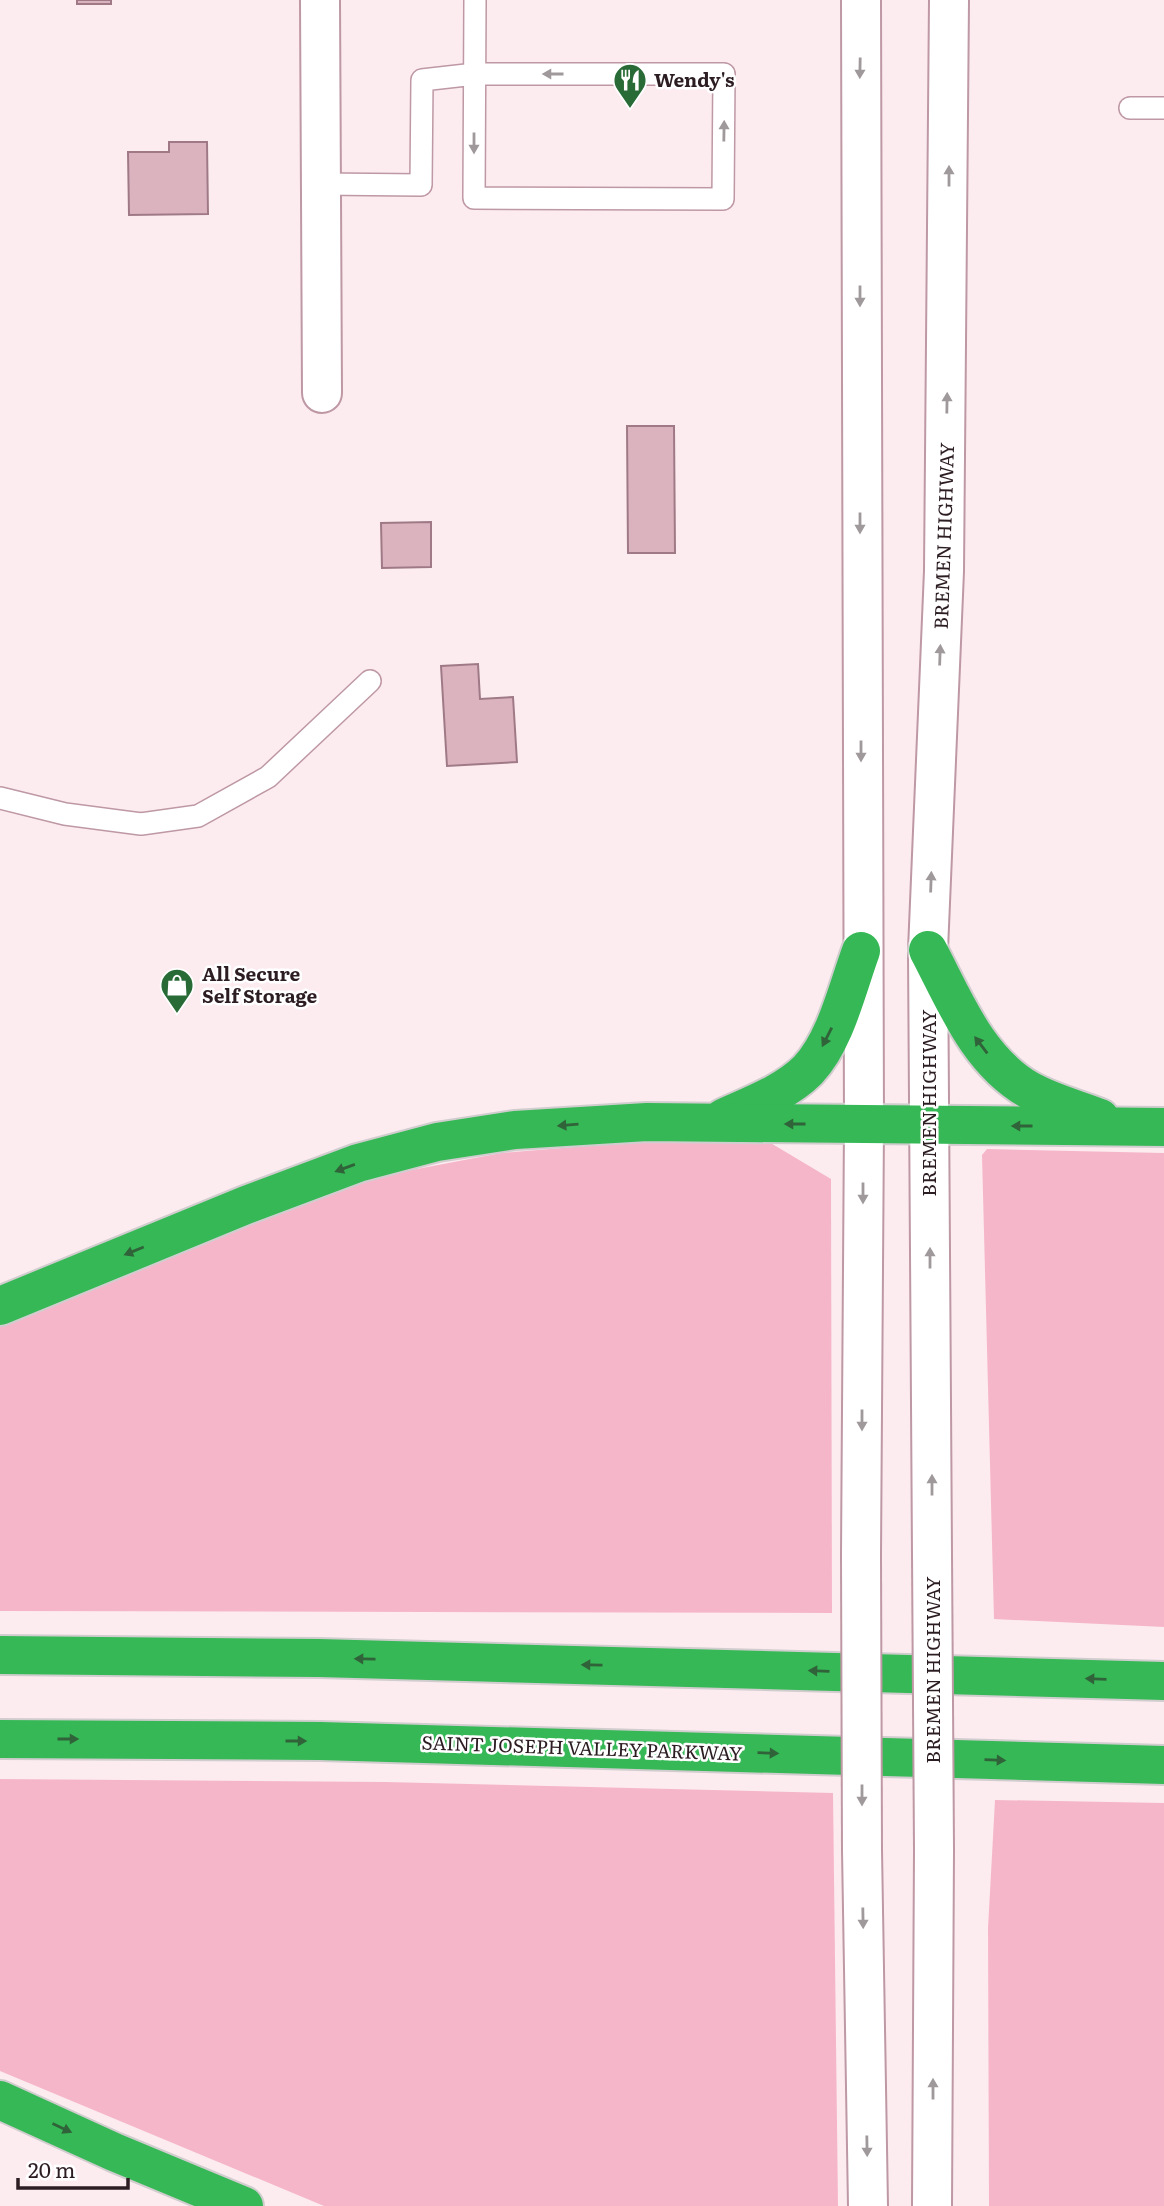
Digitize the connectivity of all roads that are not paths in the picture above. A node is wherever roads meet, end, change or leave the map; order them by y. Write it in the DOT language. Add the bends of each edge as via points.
graph roads {
  1 [pos="320,0"];
  2 [pos="475,0"];
  3 [pos="862,0"];
  4 [pos="949,0"];
  5 [pos="475,74"];
  6 [pos="1130,108"];
  7 [pos="1164,108"];
  8 [pos="320,184"];
  9 [pos="322,393"];
  10 [pos="370,681"];
  11 [pos="0,798"];
  12 [pos="928,950"];
  13 [pos="861,951"];
  14 [pos="712,1123"];
  15 [pos="864,1125"];
  16 [pos="929,1125"];
  17 [pos="1122,1126"];
  18 [pos="1164,1127"];
  19 [pos="0,1306"];
  20 [pos="0,1655"];
  21 [pos="1164,1681"];
  22 [pos="0,1739"];
  23 [pos="1164,1765"];
  24 [pos="0,2100"];
  25 [pos="244,2206"];
  26 [pos="868,2206"];
  27 [pos="932,2206"];
  1 -- 8 [label="main road"];
  2 -- 5 [label="lane"];
  3 -- 13 [label="main road, one-way"];
  12 -- 4 [label="main road, BREMEN HIGHWAY, one-way" via="944,558"];
  5 -- 5 [label="lane, one-way" via="474,198 723,199 724,74"];
  5 -- 8 [label="lane" via="422,80 421,185"];
  6 -- 7 [label="lane"];
  8 -- 9 [label="main road"];
  10 -- 11 [label="lane" via="268,777 198,816 141,824 65,814"];
  12 -- 16 [label="main road, BREMEN HIGHWAY"];
  17 -- 12 [label="highway, one-way" via="1030,1090 998,1066 975,1039"];
  13 -- 14 [label="highway, one-way" via="829,1037 808,1069 775,1094"];
  13 -- 15 [label="main road"];
  15 -- 14 [label="highway, one-way"];
  14 -- 19 [label="highway, one-way" via="580,1124 437,1142 358,1163 246,1205"];
  15 -- 16 [label="highway"];
  15 -- 26 [label="main road, one-way, bridge" via="860,1555"];
  17 -- 16 [label="highway, one-way"];
  27 -- 16 [label="main road, BREMEN HIGHWAY, one-way, bridge"];
  17 -- 18 [label="highway"];
  21 -- 20 [label="highway, one-way" via="319,1658"];
  22 -- 23 [label="highway, SAINT JOSEPH VALLEY PARKWAY, one-way" via="320,1741"];
  24 -- 25 [label="highway, one-way"];
}
